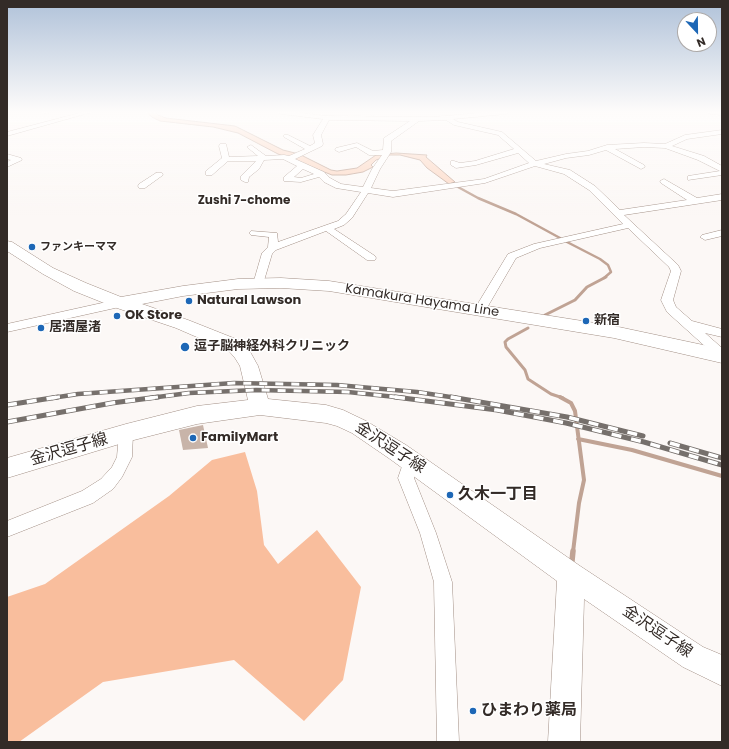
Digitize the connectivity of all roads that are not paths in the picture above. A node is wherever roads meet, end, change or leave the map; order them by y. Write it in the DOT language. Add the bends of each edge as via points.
graph roads {
  1 [pos="223,146"];
  2 [pos="251,147"];
  3 [pos="307,147"];
  4 [pos="314,147"];
  5 [pos="350,147"];
  6 [pos="361,147"];
  7 [pos="387,147"];
  8 [pos="516,147"];
  9 [pos="607,147"];
  10 [pos="669,147"];
  11 [pos="311,149"];
  12 [pos="339,150"];
  13 [pos="519,150"];
  14 [pos="386,154"];
  15 [pos="7,156"];
  16 [pos="226,158"];
  17 [pos="262,158"];
  18 [pos="466,158"];
  19 [pos="291,159"];
  20 [pos="454,162"];
  21 [pos="476,163"];
  22 [pos="535,164"];
  23 [pos="7,165"];
  24 [pos="302,165"];
  25 [pos="641,167"];
  26 [pos="722,169"];
  27 [pos="209,173"];
  28 [pos="722,173"];
  29 [pos="321,174"];
  30 [pos="159,175"];
  31 [pos="691,178"];
  32 [pos="245,180"];
  33 [pos="664,181"];
  34 [pos="142,186"];
  35 [pos="366,190"];
  36 [pos="722,197"];
  37 [pos="695,201"];
  38 [pos="617,213"];
  39 [pos="630,225"];
  40 [pos="327,228"];
  41 [pos="254,233"];
  42 [pos="722,233"];
  43 [pos="705,237"];
  44 [pos="7,245"];
  45 [pos="273,248"];
  46 [pos="371,258"];
  47 [pos="258,284"];
  48 [pos="120,304"];
  49 [pos="480,310"];
  50 [pos="688,325"];
  51 [pos="7,328"];
  52 [pos="722,333"];
  53 [pos="722,356"];
  54 [pos="260,407"];
  55 [pos="126,433"];
  56 [pos="411,460"];
  57 [pos="7,468"];
  58 [pos="7,529"];
  59 [pos="572,575"];
  60 [pos="722,671"];
  61 [pos="448,742"];
  62 [pos="564,742"];
  1 -- 16 [label="street"];
  2 -- 17 [label="street"];
  3 -- 11 [label="street"];
  4 -- 11 [label="street"];
  5 -- 12 [label="street"];
  6 -- 14 [label="street" via="372,153"];
  7 -- 14 [label="street"];
  8 -- 13 [label="street"];
  9 -- 22 [label="street"];
  9 -- 25 [label="street"];
  10 -- 26 [label="street" via="701,158"];
  11 -- 19 [label="street"];
  13 -- 21 [label="street"];
  13 -- 22 [label="street"];
  14 -- 35 [label="street"];
  15 -- 23 [label="street" via="18,160"];
  16 -- 17 [label="street"];
  16 -- 27 [label="street"];
  17 -- 19 [label="street"];
  17 -- 32 [label="street" via="245,176"];
  18 -- 21 [label="street"];
  19 -- 24 [label="street"];
  20 -- 21 [label="street" via="459,166"];
  22 -- 35 [label="street" via="492,180 393,194"];
  22 -- 38 [label="street" via="567,172 579,178"];
  24 -- 29 [label="street"];
  24 -- 29 [label="street" via="287,178 301,180"];
  28 -- 31 [label="street"];
  29 -- 35 [label="street" via="339,186"];
  30 -- 34 [label="street"];
  33 -- 37 [label="street"];
  35 -- 40 [label="street" via="341,223"];
  36 -- 37 [label="street"];
  37 -- 38 [label="street"];
  38 -- 39 [label="street"];
  39 -- 49 [label="street" via="537,246 512,256"];
  39 -- 50 [label="street" via="673,265 676,271 667,300 671,309"];
  40 -- 45 [label="street"];
  40 -- 46 [label="street"];
  41 -- 45 [label="street" via="274,235"];
  42 -- 43 [label="street"];
  44 -- 48 [label="main road" via="63,279"];
  45 -- 47 [label="street" via="267,253"];
  47 -- 48 [label="main road, Kamakura Hayama Line" via="210,287"];
  47 -- 49 [label="main road, Kamakura Hayama Line" via="281,283 349,288"];
  48 -- 51 [label="street"];
  48 -- 54 [label="main road" via="182,324 235,346 249,366"];
  49 -- 53 [label="main road, Kamakura Hayama Line" via="620,333"];
  50 -- 52 [label="street"];
  50 -- 53 [label="street" via="710,342"];
  54 -- 55 [label="main road, 金沢逗子線" via="197,415"];
  54 -- 56 [label="main road, 金沢逗子線" via="326,414 342,419"];
  55 -- 57 [label="main road, 金沢逗子線"];
  55 -- 58 [label="street" via="124,457 117,472 107,484 87,497"];
  56 -- 59 [label="main road, 金沢逗子線"];
  56 -- 61 [label="street" via="406,478 428,533 443,582"];
  59 -- 60 [label="main road, 金沢逗子線" via="693,657"];
  59 -- 62 [label="main road"];
}
